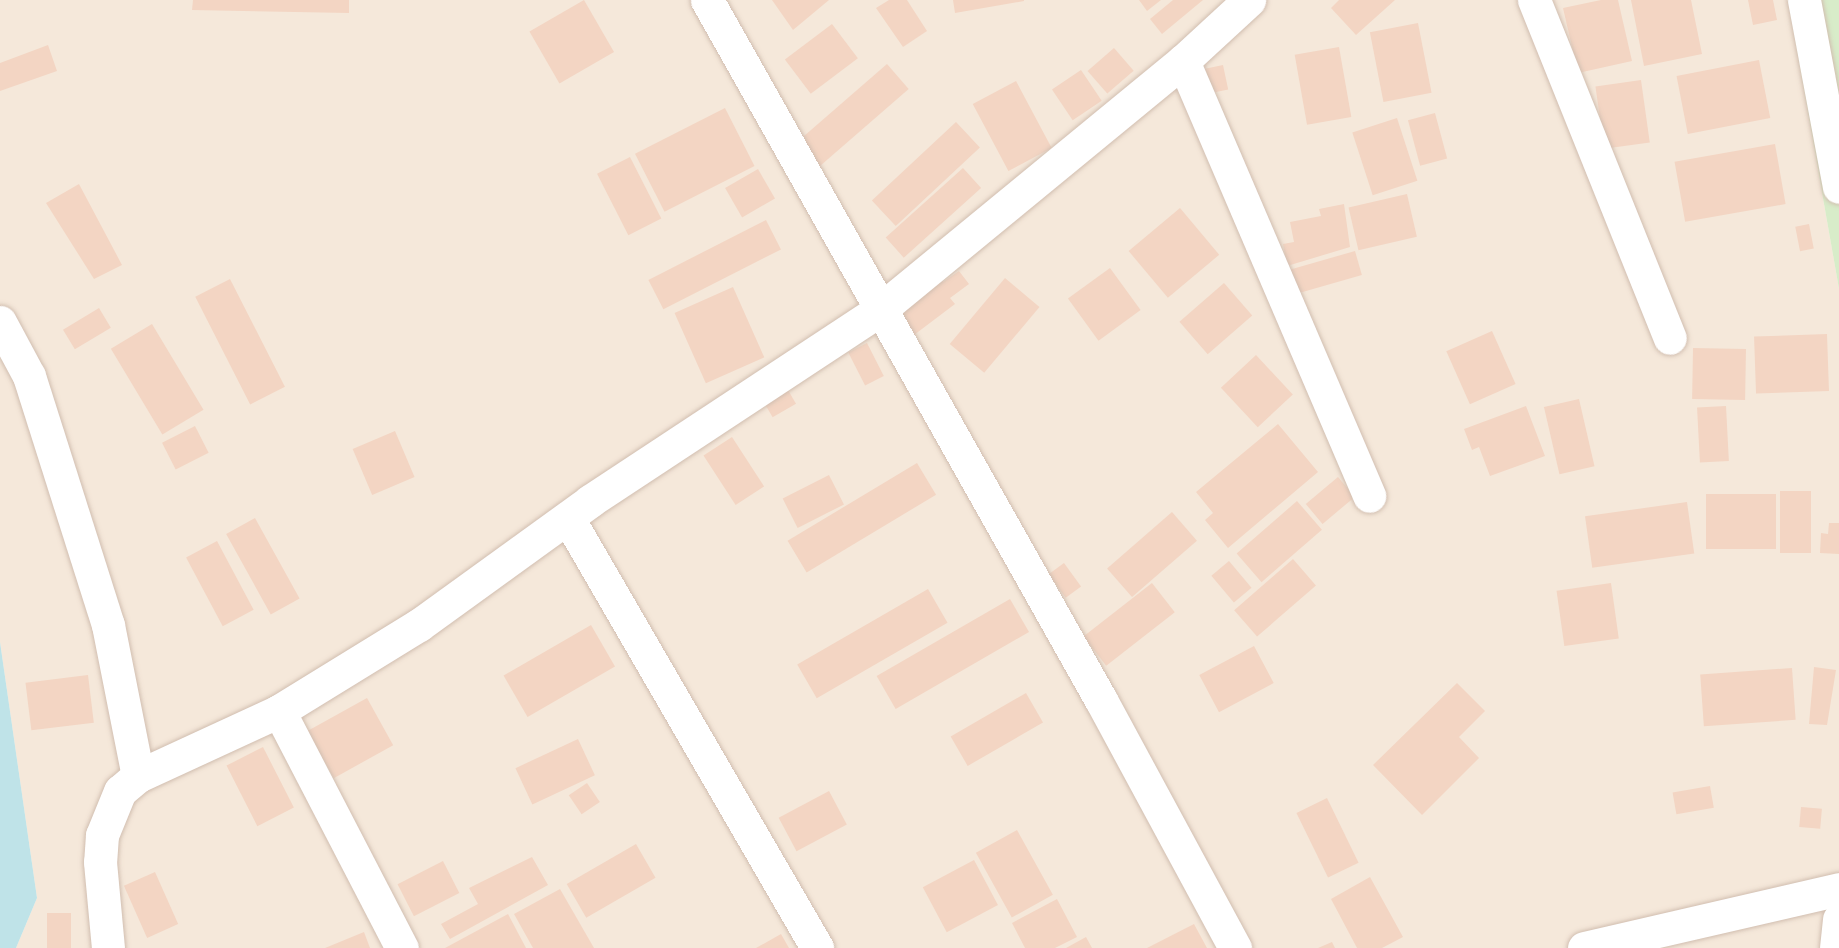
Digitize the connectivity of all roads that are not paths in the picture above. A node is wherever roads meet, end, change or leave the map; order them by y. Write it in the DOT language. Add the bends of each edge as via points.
graph roads {
  1 [pos="708,0"];
  2 [pos="1249,0"];
  3 [pos="1534,0"];
  4 [pos="1804,0"];
  5 [pos="1183,62"];
  6 [pos="1839,187"];
  7 [pos="881,309"];
  8 [pos="0,322"];
  9 [pos="1670,338"];
  10 [pos="1369,496"];
  11 [pos="568,518"];
  12 [pos="279,711"];
  13 [pos="138,776"];
  14 [pos="1839,889"];
  15 [pos="1839,919"];
  16 [pos="108,948"];
  17 [pos="402,948"];
  18 [pos="817,948"];
  19 [pos="1235,948"];
  20 [pos="1584,948"];
  21 [pos="1836,948"];
  1 -- 7 [label="street"];
  2 -- 5 [label="street"];
  3 -- 9 [label="street"];
  4 -- 6 [label="street"];
  5 -- 7 [label="street"];
  5 -- 10 [label="street"];
  7 -- 11 [label="street"];
  7 -- 19 [label="street"];
  8 -- 13 [label="street" via="29,376 108,625"];
  11 -- 12 [label="street" via="419,625"];
  11 -- 18 [label="street"];
  12 -- 13 [label="street"];
  12 -- 17 [label="street"];
  13 -- 16 [label="street" via="120,791 102,835 100,862"];
  14 -- 20 [label="street"];
  15 -- 21 [label="street"];
}
